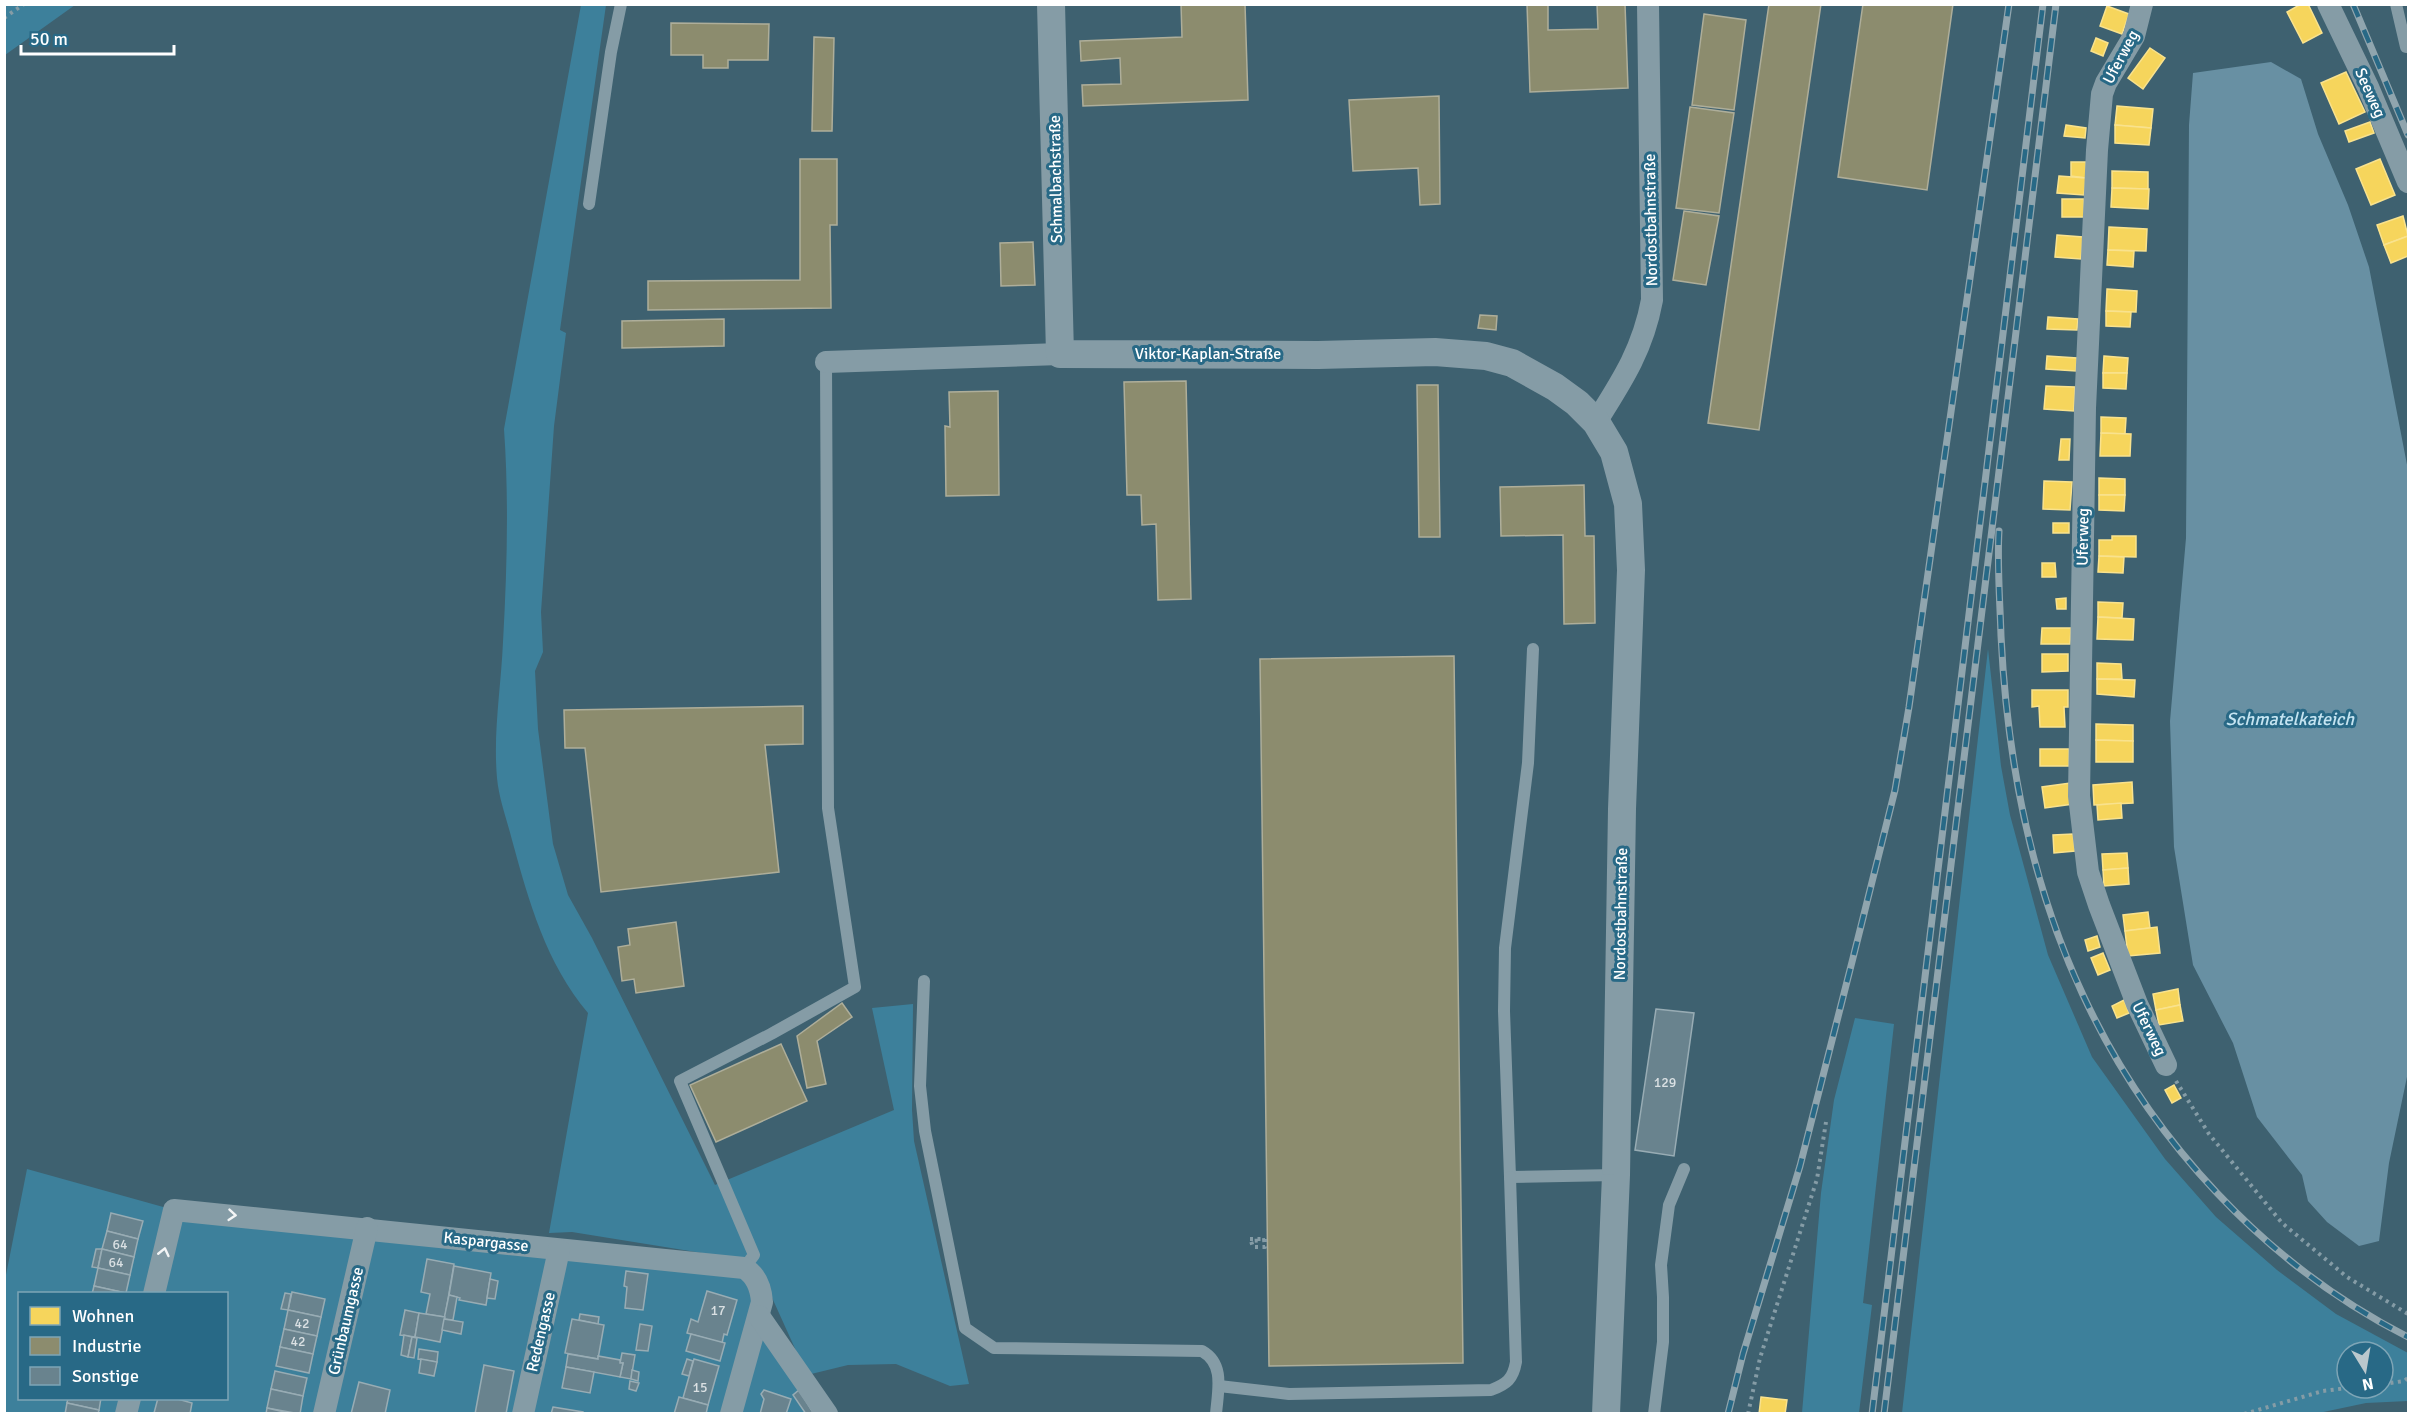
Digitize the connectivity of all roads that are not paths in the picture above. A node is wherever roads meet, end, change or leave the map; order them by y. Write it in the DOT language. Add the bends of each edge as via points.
graph roads {
  1 [pos="621,4"];
  2 [pos="1052,4"];
  3 [pos="1648,4"];
  4 [pos="2142,4"];
  5 [pos="2328,4"];
  6 [pos="2396,4"];
  7 [pos="2409,47"];
  8 [pos="2409,182"];
  9 [pos="590,204"];
  10 [pos="1060,354"];
  11 [pos="826,362"];
  12 [pos="1586,413"];
  13 [pos="1533,649"];
  14 [pos="924,981"];
  15 [pos="2166,1065"];
  16 [pos="1684,1169"];
  17 [pos="1616,1175"];
  18 [pos="1510,1177"];
  19 [pos="367,1228"];
  20 [pos="559,1250"];
  21 [pos="744,1268"];
  22 [pos="154,1292"];
  23 [pos="759,1316"];
  24 [pos="1219,1386"];
  25 [pos="324,1413"];
  26 [pos="523,1413"];
  27 [pos="731,1413"];
  28 [pos="827,1413"];
  29 [pos="1216,1413"];
  30 [pos="1606,1413"];
  31 [pos="1654,1413"];
  1 -- 9 [label="lane"];
  2 -- 10 [label="street, Schmalbachstraße"];
  3 -- 12 [label="street, Nordostbahnstraße" via="1652,300 1648,323 1630,368"];
  4 -- 15 [label="street, Uferweg" via="2134,36 2102,94 2098,139 2085,408 2079,796 2088,872 2098,905"];
  5 -- 8 [label="street, Seeweg"];
  6 -- 7 [label="lane"];
  10 -- 11 [label="street, Viktor-Kaplan-Straße"];
  10 -- 12 [label="street, Viktor-Kaplan-Straße" via="1459,352 1512,363 1555,387"];
  11 -- 21 [label="lane" via="828,808 855,987 680,1081 754,1255"];
  12 -- 17 [label="street, Nordostbahnstraße" via="1614,452 1623,480 1630,530"];
  13 -- 18 [label="lane" via="1528,763 1506,948 1504,1011"];
  14 -- 24 [label="lane" via="920,1086 925,1131 965,1328 994,1348 1202,1351 1215,1362"];
  16 -- 31 [label="lane" via="1669,1205 1661,1265 1663,1342"];
  17 -- 18 [label="lane"];
  17 -- 30 [label="street, Nordostbahnstraße"];
  18 -- 24 [label="lane" via="1516,1362 1514,1375 1505,1385 1491,1390 1305,1394"];
  19 -- 20 [label="street, Kaspargasse"];
  22 -- 19 [label="street, Kaspargasse, one-way" via="174,1210"];
  19 -- 25 [label="street, Grünbaumgasse"];
  20 -- 21 [label="street, Kaspargasse"];
  20 -- 26 [label="street, Redengasse"];
  21 -- 23 [label="street" via="751,1272 761,1292"];
  23 -- 27 [label="street"];
  23 -- 28 [label="street"];
  24 -- 29 [label="lane"];
}
